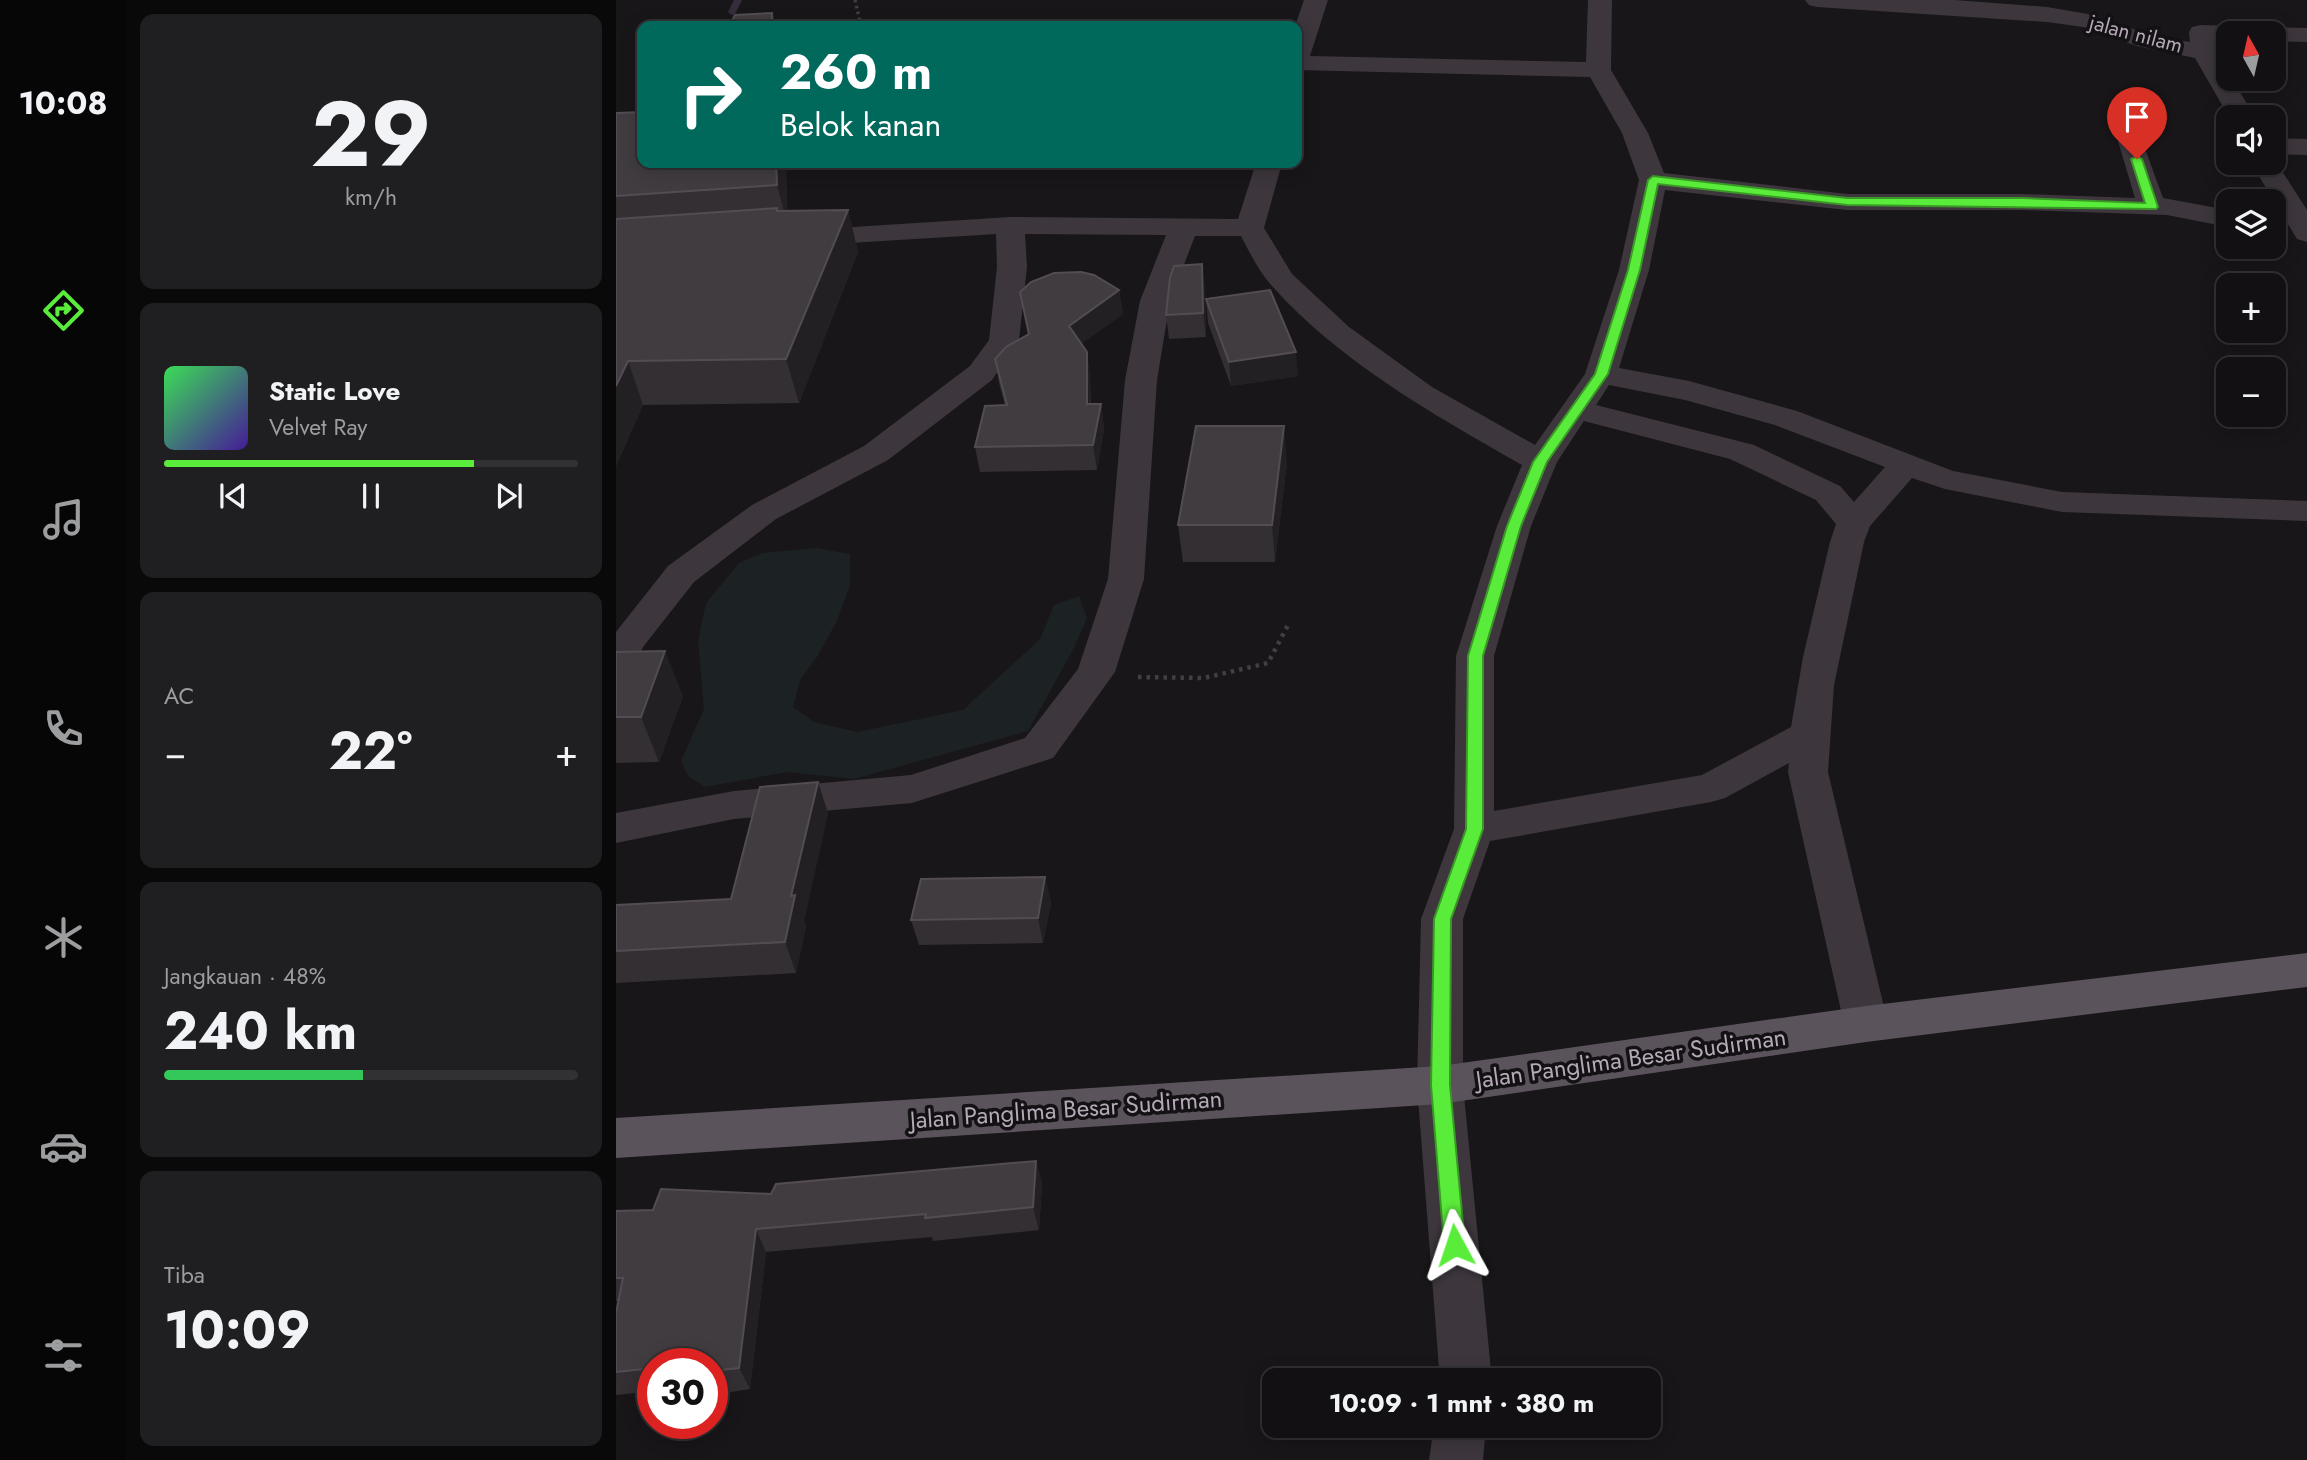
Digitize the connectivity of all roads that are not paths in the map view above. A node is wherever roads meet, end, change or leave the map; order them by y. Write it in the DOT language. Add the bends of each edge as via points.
graph roads {
  1 [pos="1316,0"];
  2 [pos="1600,0"];
  3 [pos="1818,0"];
  4 [pos="2085,10"];
  5 [pos="2307,36"];
  6 [pos="1302,45"];
  7 [pos="2203,52"];
  8 [pos="1302,61"];
  9 [pos="1598,70"];
  10 [pos="2236,105"];
  11 [pos="2132,141"];
  12 [pos="2286,146"];
  13 [pos="2307,147"];
  14 [pos="1268,168"];
  15 [pos="2271,175"];
  16 [pos="1653,180"];
  17 [pos="2152,207"];
  18 [pos="2216,217"];
  19 [pos="1010,225"];
  20 [pos="1184,227"];
  21 [pos="1250,228"];
  22 [pos="2286,230"];
  23 [pos="2307,234"];
  24 [pos="773,239"];
  25 [pos="1601,374"];
  26 [pos="1578,410"];
  27 [pos="1540,462"];
  28 [pos="1906,464"];
  29 [pos="2307,511"];
  30 [pos="1854,523"];
  31 [pos="616,666"];
  32 [pos="1808,735"];
  33 [pos="616,828"];
  34 [pos="1474,829"];
  35 [pos="2307,970"];
  36 [pos="1866,1024"];
  37 [pos="1440,1085"];
  38 [pos="616,1138"];
  39 [pos="1465,1368"];
  40 [pos="1459,1438"];
  41 [pos="1456,1460"];
  1 -- 6 [label="street"];
  2 -- 9 [label="street"];
  3 -- 4 [label="street, jalan nilam" via="1905,7"];
  4 -- 7 [label="street, jalan nilam" via="2146,41"];
  5 -- 7 [label="street, jalan nilam" via="2201,32"];
  7 -- 10 [label="street"];
  8 -- 9 [label="street"];
  9 -- 16 [label="street" via="1635,133"];
  11 -- 17 [label="street"];
  12 -- 13 [label="street"];
  14 -- 21 [label="street"];
  15 -- 23 [label="street"];
  16 -- 17 [label="street" via="1847,202"];
  16 -- 25 [label="street" via="1634,270"];
  17 -- 18 [label="street"];
  19 -- 20 [label="street"];
  19 -- 24 [label="street"];
  19 -- 31 [label="street" via="1012,267 1004,340 981,373 876,453 764,512 681,574 627,643"];
  20 -- 21 [label="street"];
  20 -- 33 [label="street" via="1155,301 1141,380 1126,579 1096,672 1039,748 912,789 734,805"];
  21 -- 27 [label="street" via="1281,279 1338,333 1421,394"];
  22 -- 23 [label="street"];
  25 -- 26 [label="street"];
  25 -- 28 [label="street" via="1732,402"];
  26 -- 27 [label="street"];
  26 -- 30 [label="street" via="1742,452 1828,493"];
  27 -- 34 [label="street" via="1514,526 1475,656"];
  28 -- 29 [label="street" via="1945,479 2062,502"];
  28 -- 30 [label="street"];
  30 -- 32 [label="street"];
  32 -- 34 [label="street" via="1710,789"];
  32 -- 36 [label="street" via="1808,772"];
  34 -- 37 [label="street" via="1443,919"];
  35 -- 36 [label="main road, Jalan Panglima Besar Sudirman"];
  36 -- 37 [label="main road, Jalan Panglima Besar Sudirman"];
  37 -- 38 [label="main road, Jalan Panglima Besar Sudirman"];
  37 -- 39 [label="street"];
  40 -- 41 [label="street"];
}
